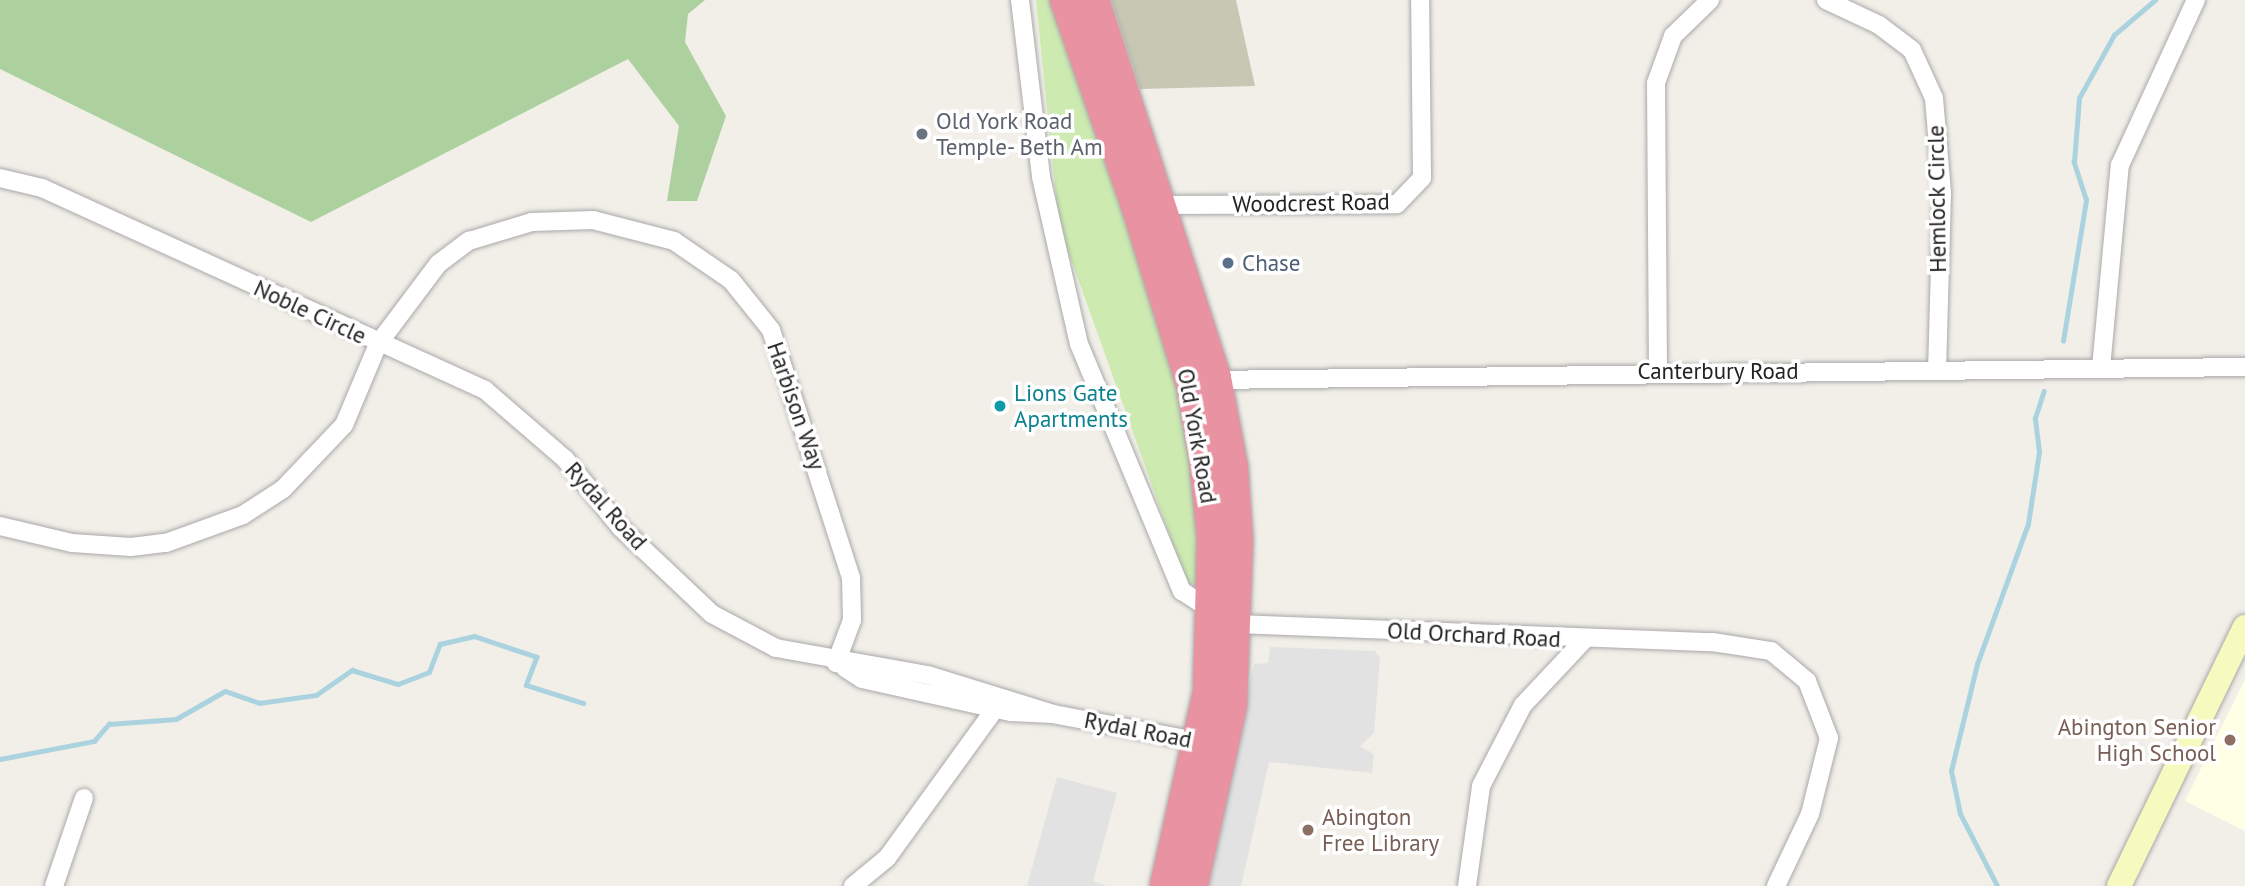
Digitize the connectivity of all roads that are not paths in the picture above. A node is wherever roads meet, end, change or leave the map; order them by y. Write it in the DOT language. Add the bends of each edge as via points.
graph roads {
  1 [pos="1020,0"];
  2 [pos="1066,0"];
  3 [pos="1093,0"];
  4 [pos="1420,0"];
  5 [pos="1710,0"];
  6 [pos="1826,0"];
  7 [pos="2196,0"];
  8 [pos="0,177"];
  9 [pos="1150,205"];
  10 [pos="378,344"];
  11 [pos="2245,367"];
  12 [pos="2101,368"];
  13 [pos="1937,369"];
  14 [pos="1658,371"];
  15 [pos="1203,381"];
  16 [pos="0,526"];
  17 [pos="1225,618"];
  18 [pos="2245,627"];
  19 [pos="1584,640"];
  20 [pos="836,663"];
  21 [pos="949,689"];
  22 [pos="995,709"];
  23 [pos="1053,714"];
  24 [pos="1210,744"];
  25 [pos="84,798"];
  26 [pos="54,886"];
  27 [pos="853,886"];
  28 [pos="1166,886"];
  29 [pos="1192,886"];
  30 [pos="1467,886"];
  31 [pos="1776,886"];
  32 [pos="2119,886"];
  1 -- 17 [label="street" via="1041,177 1080,344 1182,592"];
  2 -- 9 [label="highway, Old York Road"];
  3 -- 9 [label="highway, Old York Road"];
  4 -- 9 [label="street, Woodcrest Road" via="1422,178 1398,204"];
  5 -- 14 [label="street" via="1673,36 1656,83"];
  6 -- 13 [label="street, Hemlock Circle" via="1879,25 1912,50 1934,98 1942,192"];
  7 -- 12 [label="street" via="2120,165"];
  8 -- 10 [label="street, Noble Circle" via="42,188"];
  9 -- 15 [label="highway, Old York Road"];
  10 -- 16 [label="street, Noble Circle" via="344,425 283,489 243,515 166,543 131,547 72,544"];
  10 -- 20 [label="street, Rydal Road" via="485,390 565,459 621,528 712,614 776,648"];
  10 -- 20 [label="street, Harbison Way" via="438,264 469,241 532,222 593,220 674,241 720,272 771,330 847,566 852,620"];
  11 -- 12 [label="street, Canterbury Road"];
  12 -- 13 [label="street, Canterbury Road"];
  13 -- 14 [label="street, Canterbury Road"];
  14 -- 15 [label="street, Canterbury Road"];
  15 -- 17 [label="highway, Old York Road" via="1232,467"];
  17 -- 19 [label="street, Old Orchard Road"];
  17 -- 24 [label="highway, Old York Road"];
  18 -- 32 [label="street"];
  19 -- 30 [label="street" via="1523,705 1482,786"];
  19 -- 31 [label="street, Old Orchard Road" via="1712,642 1771,651 1807,681 1824,719 1827,760"];
  20 -- 21 [label="street, Rydal Road" via="862,679"];
  21 -- 22 [label="street, Rydal Road"];
  21 -- 23 [label="street, Rydal Road"];
  22 -- 23 [label="street, Rydal Road"];
  22 -- 27 [label="street" via="887,858"];
  23 -- 24 [label="street, Rydal Road"];
  24 -- 28 [label="highway, Old York Road"];
  24 -- 29 [label="highway, Old York Road"];
  25 -- 26 [label="street"];
}
